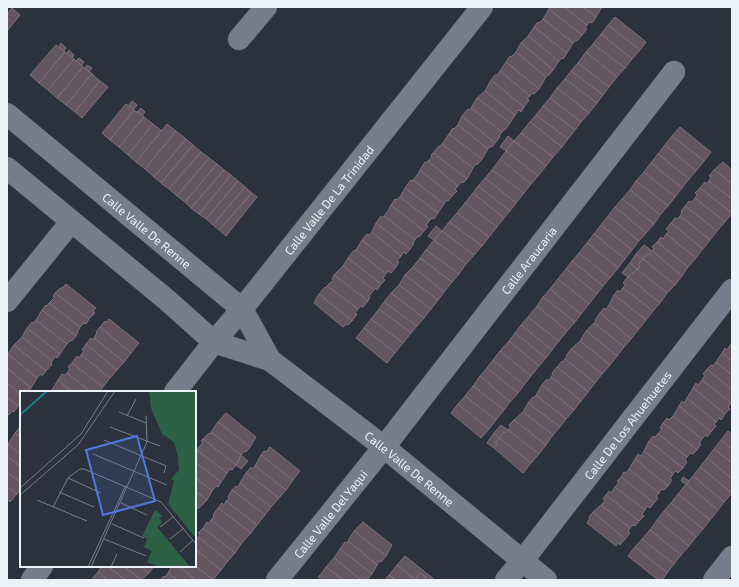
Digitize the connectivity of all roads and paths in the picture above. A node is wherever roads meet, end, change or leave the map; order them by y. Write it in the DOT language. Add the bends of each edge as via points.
graph roads {
  1 [pos="266,7"];
  2 [pos="482,7"];
  3 [pos="239,39"];
  4 [pos="674,72"];
  5 [pos="7,114"];
  6 [pos="7,168"];
  7 [pos="71,222"];
  8 [pos="732,290"];
  9 [pos="7,301"];
  10 [pos="242,309"];
  11 [pos="214,342"];
  12 [pos="270,360"];
  13 [pos="176,391"];
  14 [pos="384,448"];
  15 [pos="732,557"];
  16 [pos="523,560"];
  17 [pos="41,567"];
  18 [pos="32,580"];
  19 [pos="277,580"];
  20 [pos="506,580"];
  21 [pos="546,580"];
  22 [pos="714,580"];
  1 -- 3 [label="street"];
  2 -- 10 [label="street, Calle Valle De La Trinidad"];
  4 -- 14 [label="street, Calle Araucaria"];
  5 -- 10 [label="street, Calle Valle De Renne"];
  6 -- 7 [label="street, Calle Valle De Renne"];
  7 -- 9 [label="street"];
  7 -- 11 [label="street, Calle Valle De Renne" via="168,300"];
  8 -- 16 [label="street, Calle De Los Ahuehuetes"];
  10 -- 11 [label="street, Calle Valle De La Trinidad"];
  10 -- 12 [label="street, Calle Valle De Renne"];
  11 -- 12 [label="street, Calle Valle De Renne"];
  11 -- 13 [label="street, Calle Valle De La Trinidad"];
  12 -- 14 [label="street, Calle Valle De Renne"];
  14 -- 16 [label="street, Calle Valle De Renne"];
  14 -- 19 [label="street, Calle Valle Del Yaqui"];
  15 -- 22 [label="street"];
  16 -- 20 [label="street, Calle De Los Ahuehuetes"];
  16 -- 21 [label="street, Calle Valle De Renne"];
  17 -- 18 [label="street"];
}
